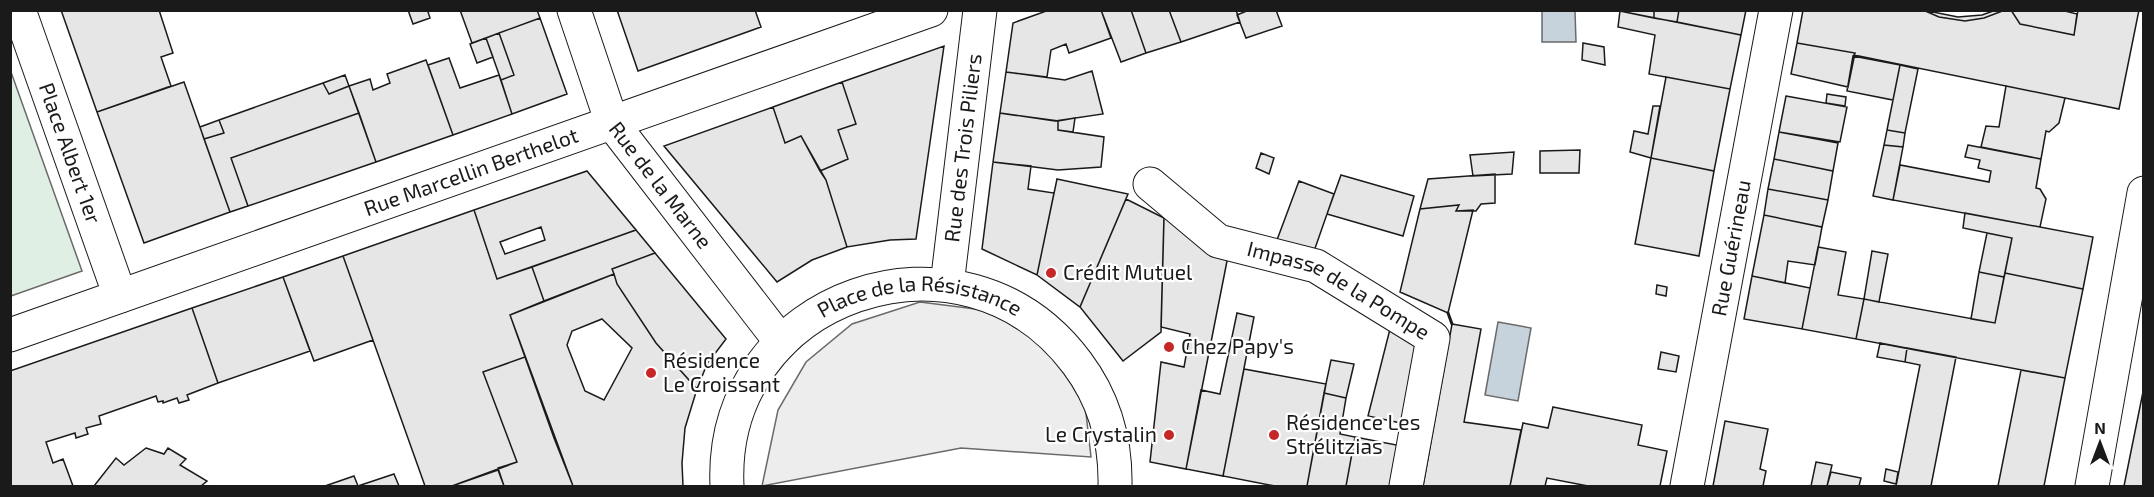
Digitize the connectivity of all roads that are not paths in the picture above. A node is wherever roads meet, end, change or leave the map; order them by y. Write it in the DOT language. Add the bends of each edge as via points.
graph roads {
  1 [pos="19,10"];
  2 [pos="574,10"];
  3 [pos="931,10"];
  4 [pos="980,10"];
  5 [pos="1776,10"];
  6 [pos="612,123"];
  7 [pos="1150,184"];
  8 [pos="2144,193"];
  9 [pos="947,285"];
  10 [pos="120,296"];
  11 [pos="10,335"];
  12 [pos="781,342"];
  13 [pos="727,486"];
  14 [pos="1115,486"];
  15 [pos="1406,486"];
  16 [pos="1687,486"];
  17 [pos="2092,486"];
  1 -- 10 [label="street, Place Albert 1er"];
  2 -- 6 [label="street, Rue de la Marne"];
  3 -- 6 [label="street, Rue Marcellin Berthelot"];
  4 -- 9 [label="street, Rue des Trois Piliers"];
  5 -- 16 [label="street, Rue Guérineau"];
  6 -- 10 [label="street, Rue Marcellin Berthelot"];
  6 -- 12 [label="street, Rue de la Marne"];
  7 -- 15 [label="street, Impasse de la Pompe" via="1218,241 1316,266 1433,338"];
  8 -- 17 [label="street"];
  9 -- 12 [label="street, Place de la Résistance" via="901,284 857,294 816,313"];
  9 -- 14 [label="street, Place de la Résistance" via="990,295 1029,316 1063,344 1090,380 1108,420 1116,463"];
  10 -- 11 [label="street, Rue Marcellin Berthelot"];
  12 -- 13 [label="street, Place de la Résistance" via="759,369 742,400 731,433"];
}
